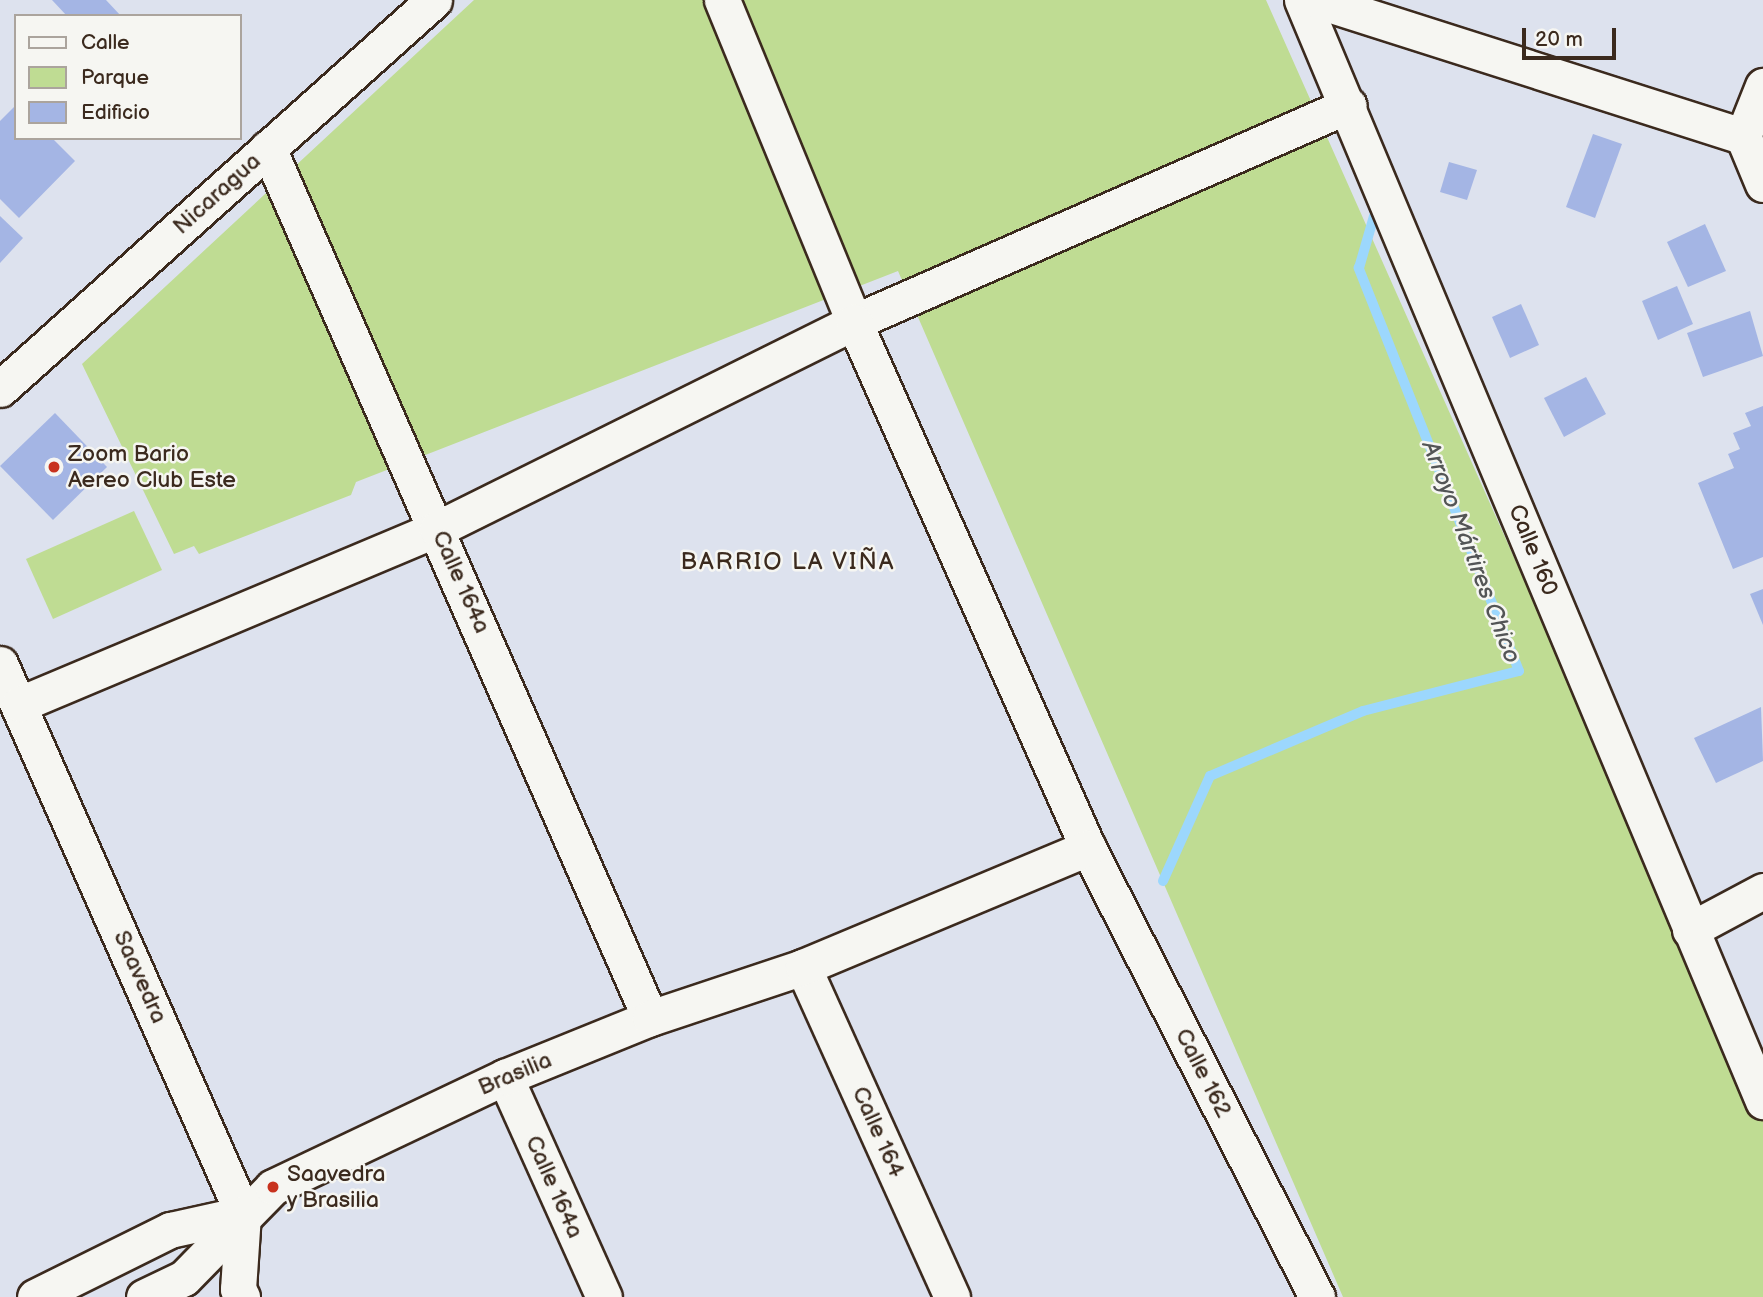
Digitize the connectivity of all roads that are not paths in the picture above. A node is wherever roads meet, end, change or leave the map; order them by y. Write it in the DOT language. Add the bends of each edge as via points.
graph roads {
  1 [pos="434,0"];
  2 [pos="722,0"];
  3 [pos="1302,0"];
  4 [pos="1316,0"];
  5 [pos="1394,12"];
  6 [pos="1763,86"];
  7 [pos="1349,105"];
  8 [pos="1744,136"];
  9 [pos="268,148"];
  10 [pos="1763,184"];
  11 [pos="853,322"];
  12 [pos="1,387"];
  13 [pos="437,529"];
  14 [pos="0,664"];
  15 [pos="20,704"];
  16 [pos="1088,848"];
  17 [pos="1763,891"];
  18 [pos="1690,930"];
  19 [pos="803,967"];
  20 [pos="650,1018"];
  21 [pos="505,1077"];
  22 [pos="1763,1101"];
  23 [pos="243,1214"];
  24 [pos="35,1297"];
  25 [pos="144,1297"];
  26 [pos="242,1297"];
  27 [pos="604,1297"];
  28 [pos="952,1297"];
  29 [pos="1317,1297"];
  1 -- 9 [label="street, Nicaragua"];
  2 -- 11 [label="street, Calle 162"];
  3 -- 7 [label="street, Calle 160"];
  4 -- 5 [label="street"];
  5 -- 8 [label="street"];
  6 -- 8 [label="street"];
  7 -- 11 [label="street"];
  7 -- 18 [label="street, Calle 160"];
  8 -- 10 [label="street"];
  9 -- 12 [label="street, Nicaragua"];
  9 -- 13 [label="street, Calle 164a"];
  11 -- 13 [label="street"];
  11 -- 16 [label="street, Calle 162"];
  13 -- 15 [label="street"];
  13 -- 20 [label="street, Calle 164a"];
  14 -- 15 [label="street, Saavedra"];
  15 -- 23 [label="street, Saavedra"];
  16 -- 19 [label="street, Brasilia"];
  16 -- 29 [label="street, Calle 162"];
  17 -- 18 [label="street"];
  18 -- 22 [label="street, Calle 160"];
  19 -- 20 [label="street, Brasilia"];
  19 -- 28 [label="street, Calle 164"];
  20 -- 21 [label="street, Brasilia"];
  21 -- 23 [label="street, Brasilia" via="273,1187"];
  21 -- 27 [label="street, Calle 164a"];
  23 -- 24 [label="street" via="170,1230"];
  23 -- 25 [label="street, Brasilia" via="184,1278"];
  23 -- 26 [label="street, Saavedra" via="238,1289"];
}
